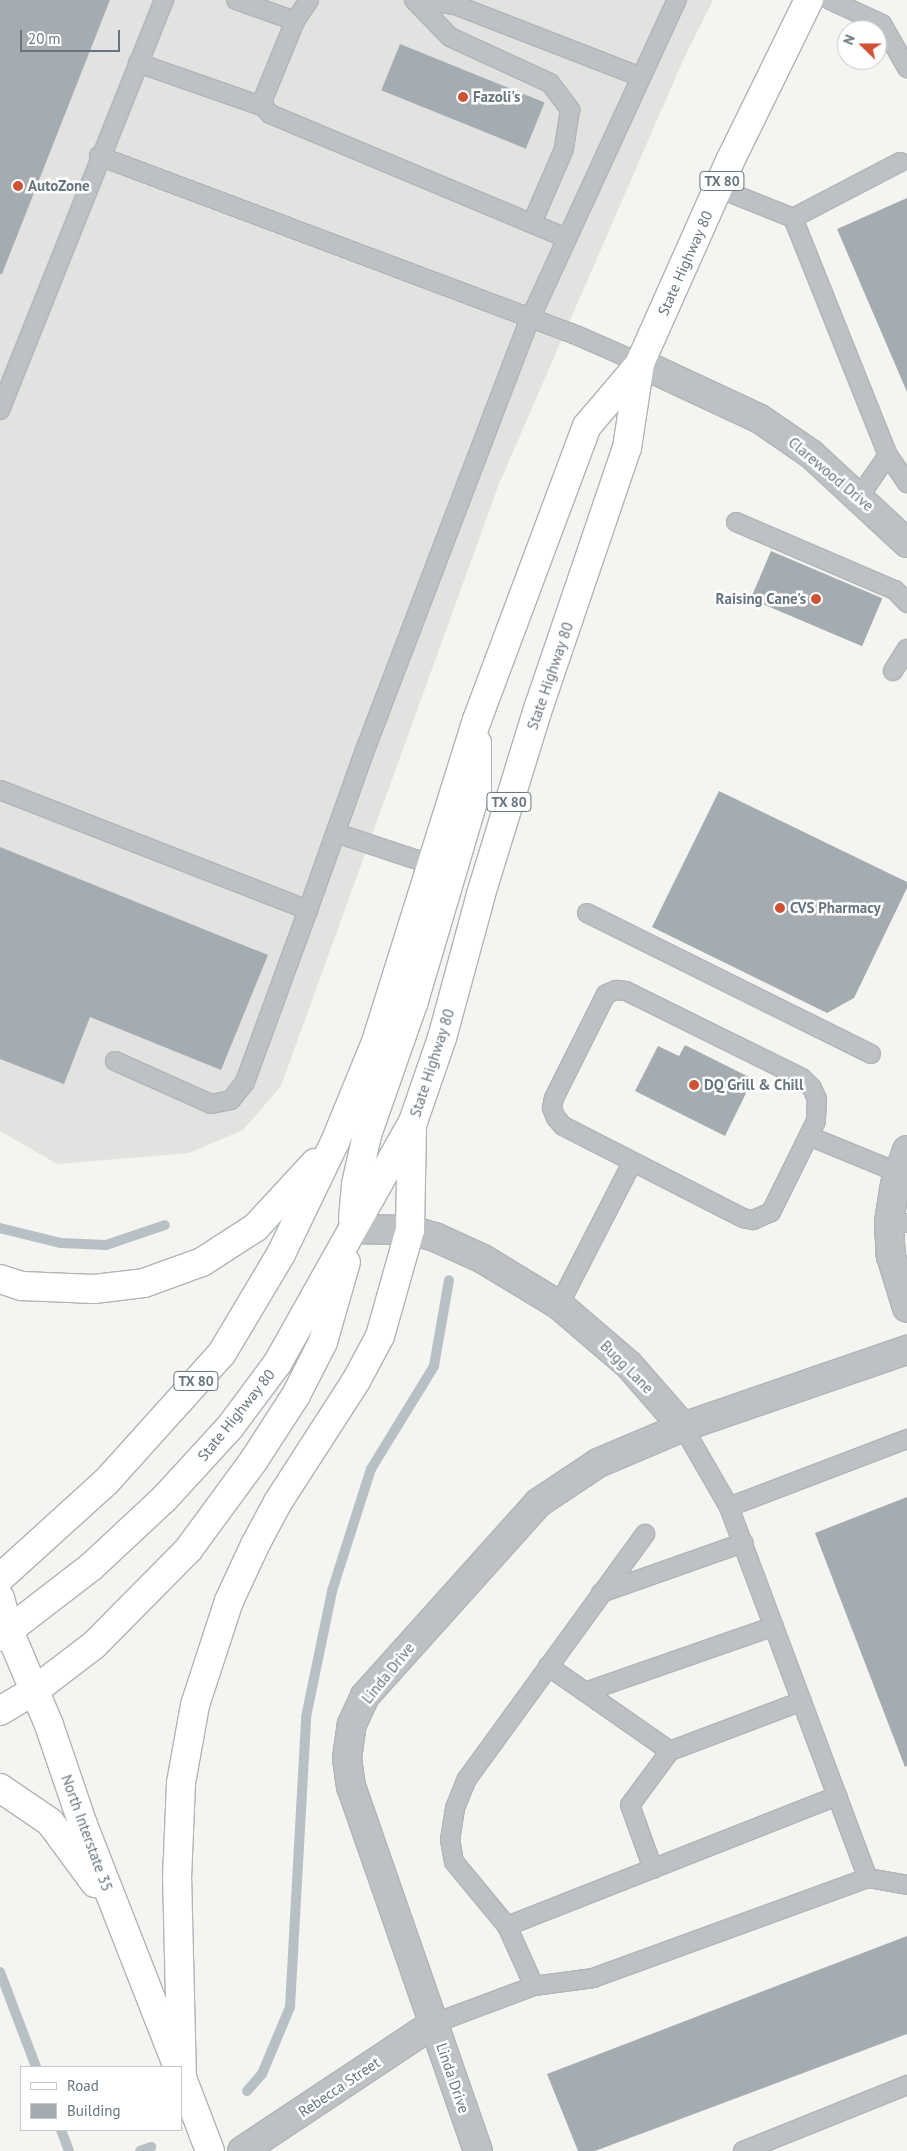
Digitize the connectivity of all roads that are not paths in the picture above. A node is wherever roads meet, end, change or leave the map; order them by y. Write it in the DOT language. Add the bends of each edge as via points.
graph roads {
  1 [pos="164,0"];
  2 [pos="236,0"];
  3 [pos="309,0"];
  4 [pos="414,0"];
  5 [pos="422,0"];
  6 [pos="677,0"];
  7 [pos="809,0"];
  8 [pos="830,0"];
  9 [pos="295,21"];
  10 [pos="138,63"];
  11 [pos="907,68"];
  12 [pos="641,77"];
  13 [pos="264,107"];
  14 [pos="100,156"];
  15 [pos="900,162"];
  16 [pos="718,188"];
  17 [pos="793,218"];
  18 [pos="532,223"];
  19 [pos="567,238"];
  20 [pos="530,319"];
  21 [pos="640,363"];
  22 [pos="0,410"];
  23 [pos="888,455"];
  24 [pos="907,483"];
  25 [pos="859,497"];
  26 [pos="736,522"];
  27 [pos="907,542"];
  28 [pos="907,603"];
  29 [pos="907,649"];
  30 [pos="893,671"];
  31 [pos="476,720"];
  32 [pos="0,790"];
  33 [pos="336,833"];
  34 [pos="430,864"];
  35 [pos="308,910"];
  36 [pos="587,913"];
  37 [pos="871,1054"];
  38 [pos="115,1061"];
  39 [pos="412,1122"];
  40 [pos="809,1136"];
  41 [pos="335,1142"];
  42 [pos="903,1161"];
  43 [pos="632,1163"];
  44 [pos="898,1223"];
  45 [pos="352,1229"];
  46 [pos="410,1230"];
  47 [pos="0,1279"];
  48 [pos="558,1304"];
  49 [pos="907,1308"];
  50 [pos="907,1350"];
  51 [pos="683,1426"];
  52 [pos="907,1439"];
  53 [pos="729,1507"];
  54 [pos="645,1534"];
  55 [pos="743,1543"];
  56 [pos="0,1578"];
  57 [pos="601,1593"];
  58 [pos="0,1598"];
  59 [pos="774,1626"];
  60 [pos="5,1634"];
  61 [pos="548,1666"];
  62 [pos="35,1690"];
  63 [pos="585,1692"];
  64 [pos="802,1701"];
  65 [pos="0,1711"];
  66 [pos="670,1750"];
  67 [pos="0,1788"];
  68 [pos="837,1796"];
  69 [pos="653,1869"];
  70 [pos="868,1878"];
  71 [pos="907,1885"];
  72 [pos="116,1910"];
  73 [pos="507,1926"];
  74 [pos="534,1986"];
  75 [pos="435,2023"];
  76 [pos="178,2066"];
  77 [pos="181,2066"];
  78 [pos="182,2077"];
  79 [pos="907,2085"];
  80 [pos="210,2151"];
  81 [pos="242,2151"];
  82 [pos="478,2151"];
  83 [pos="744,2151"];
  1 -- 10 [label="lane"];
  2 -- 9 [label="lane"];
  3 -- 9 [label="lane"];
  4 -- 18 [label="lane" via="450,37 550,83 570,110 564,148"];
  5 -- 12 [label="lane" via="458,6"];
  6 -- 12 [label="lane"];
  7 -- 16 [label="main road, State Highway 80 / TX 80"];
  8 -- 11 [label="lane" via="882,24"];
  9 -- 13 [label="lane" via="264,97"];
  10 -- 13 [label="lane"];
  10 -- 14 [label="lane"];
  12 -- 19 [label="lane"];
  13 -- 18 [label="lane" via="280,119"];
  14 -- 20 [label="lane"];
  14 -- 22 [label="lane"];
  15 -- 17 [label="lane"];
  16 -- 17 [label="lane"];
  16 -- 21 [label="main road, State Highway 80 / TX 80"];
  17 -- 23 [label="lane"];
  18 -- 19 [label="lane"];
  19 -- 20 [label="lane"];
  20 -- 21 [label="lane"];
  20 -- 33 [label="lane"];
  21 -- 25 [label="street, Clarewood Drive" via="760,419 811,454"];
  21 -- 31 [label="main road, State Highway 80 / TX 80" via="588,426"];
  21 -- 39 [label="main road, State Highway 80 / TX 80" via="627,448 539,706 481,894 442,1038"];
  23 -- 24 [label="lane"];
  23 -- 25 [label="lane"];
  25 -- 27 [label="street, Clarewood Drive"];
  26 -- 28 [label="lane" via="895,590"];
  29 -- 30 [label="lane"];
  31 -- 34 [label="main road, State Highway 80 / TX 80"];
  31 -- 45 [label="main road" via="477,788 413,1004 367,1135 356,1184"];
  32 -- 35 [label="lane"];
  33 -- 34 [label="lane"];
  33 -- 35 [label="lane"];
  34 -- 41 [label="main road, State Highway 80 / TX 80" via="376,1042"];
  35 -- 38 [label="lane" via="245,1082 231,1100 211,1104"];
  36 -- 37 [label="lane"];
  39 -- 45 [label="main road, State Highway 80 / TX 80"];
  39 -- 46 [label="main road"];
  40 -- 42 [label="lane"];
  40 -- 43 [label="lane" via="771,1212 752,1220"];
  40 -- 43 [label="lane" via="818,1109 812,1088 802,1078 626,991 606,994 552,1108 562,1126"];
  41 -- 47 [label="main road" via="256,1227 202,1262 144,1283 94,1289 22,1286"];
  41 -- 56 [label="main road, State Highway 80 / TX 80" via="280,1254 222,1352 106,1482"];
  42 -- 44 [label="street"];
  43 -- 48 [label="lane"];
  44 -- 49 [label="street" via="891,1256"];
  45 -- 46 [label="street, Bugg Lane"];
  45 -- 60 [label="main road, State Highway 80 / TX 80" via="278,1364 230,1427 164,1499 91,1567"];
  45 -- 62 [label="main road" via="341,1287 323,1342 296,1395 254,1460 188,1550 136,1606 94,1645"];
  46 -- 48 [label="street, Bugg Lane" via="458,1246"];
  46 -- 77 [label="main road" via="380,1336 356,1381 278,1502 255,1545 230,1601 195,1705 181,1783 177,1879"];
  48 -- 51 [label="street, Bugg Lane" via="628,1364"];
  50 -- 51 [label="street"];
  51 -- 53 [label="lane"];
  51 -- 75 [label="street, Linda Drive" via="598,1463 538,1502 365,1696 352,1724 347,1758 351,1786"];
  52 -- 53 [label="lane"];
  53 -- 55 [label="lane"];
  54 -- 57 [label="lane"];
  55 -- 57 [label="lane"];
  55 -- 59 [label="lane"];
  57 -- 61 [label="lane"];
  58 -- 60 [label="main road, North Interstate 35"];
  59 -- 63 [label="lane"];
  59 -- 64 [label="lane"];
  60 -- 62 [label="main road, North Interstate 35"];
  61 -- 63 [label="lane"];
  61 -- 73 [label="lane" via="468,1779 455,1808 450,1840 454,1862"];
  62 -- 65 [label="main road"];
  62 -- 72 [label="main road, North Interstate 35"];
  63 -- 66 [label="lane"];
  64 -- 66 [label="lane"];
  64 -- 68 [label="lane"];
  66 -- 69 [label="lane" via="630,1805"];
  67 -- 72 [label="main road" via="50,1822"];
  68 -- 69 [label="lane"];
  68 -- 70 [label="lane"];
  69 -- 73 [label="lane"];
  70 -- 71 [label="lane"];
  70 -- 74 [label="lane" via="593,1978"];
  72 -- 76 [label="main road, North Interstate 35"];
  73 -- 74 [label="lane"];
  74 -- 75 [label="lane"];
  75 -- 81 [label="street, Rebecca Street"];
  75 -- 82 [label="street, Linda Drive"];
  78 -- 80 [label="main road, North Interstate 35"];
  79 -- 83 [label="lane"];
}
